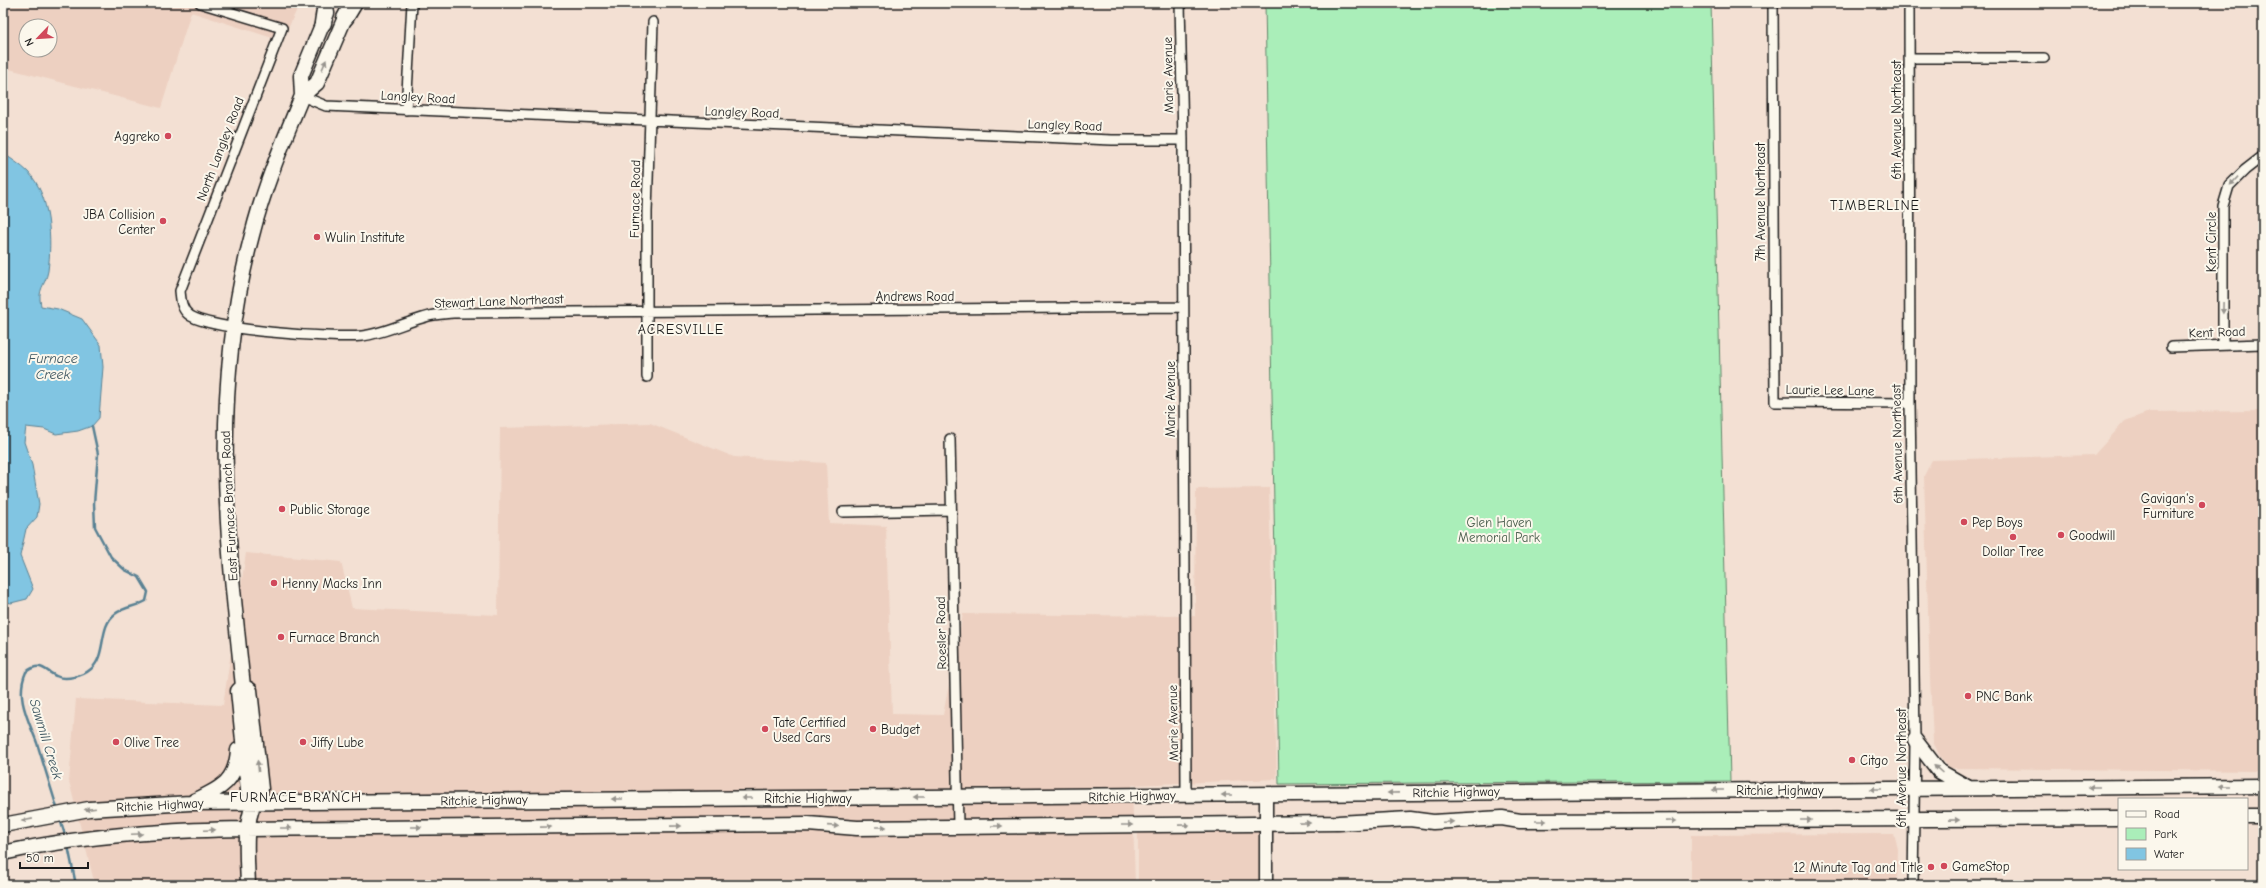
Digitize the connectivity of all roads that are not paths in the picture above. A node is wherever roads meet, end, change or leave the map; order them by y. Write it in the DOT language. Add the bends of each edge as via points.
graph roads {
  1 [pos="200,3"];
  2 [pos="326,3"];
  3 [pos="331,3"];
  4 [pos="412,3"];
  5 [pos="1180,3"];
  6 [pos="1773,3"];
  7 [pos="1909,3"];
  8 [pos="350,8"];
  9 [pos="323,22"];
  10 [pos="653,22"];
  11 [pos="1909,58"];
  12 [pos="2044,58"];
  13 [pos="302,96"];
  14 [pos="406,110"];
  15 [pos="650,121"];
  16 [pos="1183,140"];
  17 [pos="2263,156"];
  18 [pos="1182,307"];
  19 [pos="648,311"];
  20 [pos="234,327"];
  21 [pos="2223,344"];
  22 [pos="2263,344"];
  23 [pos="2171,347"];
  24 [pos="647,377"];
  25 [pos="1775,402"];
  26 [pos="1910,404"];
  27 [pos="950,439"];
  28 [pos="951,510"];
  29 [pos="843,512"];
  30 [pos="243,686"];
  31 [pos="240,713"];
  32 [pos="1915,740"];
  33 [pos="2263,786"];
  34 [pos="1970,788"];
  35 [pos="1915,789"];
  36 [pos="1266,794"];
  37 [pos="1186,795"];
  38 [pos="958,797"];
  39 [pos="252,802"];
  40 [pos="190,803"];
  41 [pos="2248,816"];
  42 [pos="2263,816"];
  43 [pos="2118,818"];
  44 [pos="1915,820"];
  45 [pos="1266,824"];
  46 [pos="3,825"];
  47 [pos="958,826"];
  48 [pos="247,829"];
  49 [pos="3,853"];
  50 [pos="248,885"];
  51 [pos="1266,885"];
  52 [pos="1914,885"];
  1 -- 20 [label="street, North Langley Road" via="282,28 180,291 181,304 188,314 198,320"];
  2 -- 9 [label="highway"];
  3 -- 9 [label="main road, East Furnace Branch Road"];
  4 -- 14 [label="street"];
  5 -- 16 [label="street, Marie Avenue"];
  6 -- 25 [label="street, 7th Avenue Northeast"];
  7 -- 11 [label="street, 6th Avenue Northeast"];
  13 -- 8 [label="main road, East Furnace Branch Road, one-way" via="317,83"];
  9 -- 13 [label="main road, East Furnace Branch Road" via="301,76"];
  10 -- 15 [label="street, Furnace Road"];
  11 -- 12 [label="street"];
  11 -- 26 [label="street, 6th Avenue Northeast"];
  13 -- 14 [label="street, Langley Road" via="326,106"];
  13 -- 20 [label="main road, East Furnace Branch Road" via="258,214 243,272"];
  14 -- 15 [label="street, Langley Road"];
  15 -- 16 [label="street, Langley Road" via="1112,140"];
  15 -- 19 [label="street, Furnace Road" via="647,212"];
  16 -- 18 [label="street, Marie Avenue"];
  17 -- 21 [label="street, Kent Circle, one-way" via="2229,186 2223,206"];
  18 -- 19 [label="street, Andrews Road"];
  18 -- 37 [label="street, Marie Avenue"];
  19 -- 20 [label="street, Stewart Lane Northeast" via="431,315 382,332 342,337"];
  19 -- 24 [label="street, Furnace Road"];
  20 -- 30 [label="main road, East Furnace Branch Road" via="225,405 225,481"];
  21 -- 22 [label="street, Kent Road"];
  21 -- 23 [label="street, Kent Road"];
  25 -- 26 [label="street, Laurie Lee Lane"];
  26 -- 32 [label="street, 6th Avenue Northeast"];
  27 -- 28 [label="street, Roesler Road"];
  28 -- 29 [label="street"];
  28 -- 38 [label="street, Roesler Road"];
  30 -- 31 [label="main road, East Furnace Branch Road" via="238,691"];
  39 -- 30 [label="main road, East Furnace Branch Road, one-way" via="261,789 250,690"];
  31 -- 39 [label="main road, East Furnace Branch Road" via="248,790"];
  31 -- 40 [label="main road" via="235,771 225,784"];
  34 -- 32 [label="main road, one-way" via="1939,771"];
  32 -- 35 [label="street, 6th Avenue Northeast"];
  33 -- 34 [label="main road, Ritchie Highway, one-way"];
  34 -- 35 [label="main road, Ritchie Highway"];
  35 -- 36 [label="main road, Ritchie Highway, one-way"];
  35 -- 44 [label="street, 6th Avenue Northeast"];
  36 -- 37 [label="main road, Ritchie Highway, one-way"];
  36 -- 45 [label="street"];
  37 -- 38 [label="main road, Ritchie Highway"];
  38 -- 39 [label="main road, Ritchie Highway, one-way"];
  38 -- 47 [label="street, Roesler Road"];
  39 -- 40 [label="main road, Ritchie Highway"];
  39 -- 48 [label="main road"];
  40 -- 46 [label="main road, Ritchie Highway, one-way" via="67,812"];
  41 -- 42 [label="main road"];
  44 -- 43 [label="main road, Ritchie Highway, one-way"];
  45 -- 44 [label="main road, Ritchie Highway, one-way" via="1410,819 1433,822 1502,818 1520,821"];
  44 -- 52 [label="street, 6th Avenue Northeast"];
  47 -- 45 [label="main road, Ritchie Highway, one-way"];
  45 -- 51 [label="street"];
  48 -- 47 [label="main road, Ritchie Highway, one-way" via="808,824 857,828"];
  49 -- 48 [label="main road, Ritchie Highway, one-way" via="76,840 135,834"];
  48 -- 50 [label="main road"];
}
